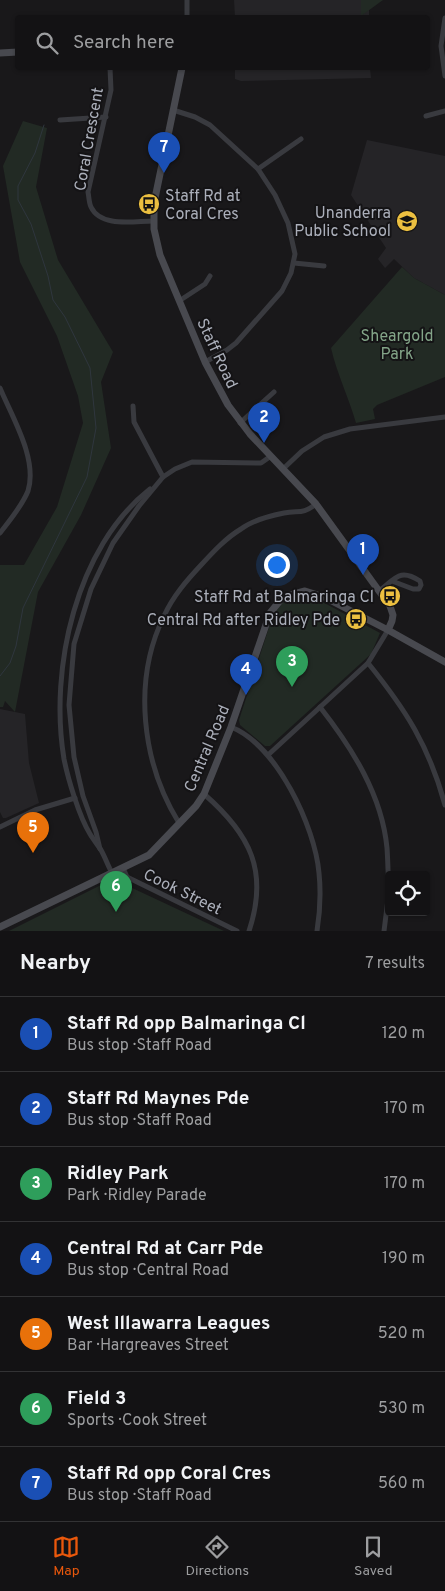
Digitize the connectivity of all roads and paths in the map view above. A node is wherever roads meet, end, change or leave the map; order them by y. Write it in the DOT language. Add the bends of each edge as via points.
graph roads {
  1 [pos="187,0"];
  2 [pos="187,15"];
  3 [pos="445,18"];
  4 [pos="15,52"];
  5 [pos="0,53"];
  6 [pos="110,70"];
  7 [pos="182,70"];
  8 [pos="445,76"];
  9 [pos="173,110"];
  10 [pos="445,111"];
  11 [pos="426,116"];
  12 [pos="106,117"];
  13 [pos="60,120"];
  14 [pos="301,139"];
  15 [pos="258,169"];
  16 [pos="153,221"];
  17 [pos="294,263"];
  18 [pos="324,266"];
  19 [pos="210,276"];
  20 [pos="179,301"];
  21 [pos="205,362"];
  22 [pos="0,388"];
  23 [pos="274,392"];
  24 [pos="133,406"];
  25 [pos="445,417"];
  26 [pos="240,423"];
  27 [pos="271,456"];
  28 [pos="283,469"];
  29 [pos="163,477"];
  30 [pos="156,484"];
  31 [pos="316,504"];
  32 [pos="0,533"];
  33 [pos="392,581"];
  34 [pos="379,590"];
  35 [pos="388,630"];
  36 [pos="445,662"];
  37 [pos="368,663"];
  38 [pos="320,707"];
  39 [pos="231,727"];
  40 [pos="268,755"];
  41 [pos="204,794"];
  42 [pos="75,798"];
  43 [pos="445,805"];
  44 [pos="179,824"];
  45 [pos="1,825"];
  46 [pos="100,849"];
  47 [pos="123,868"];
  48 [pos="388,871"];
  49 [pos="112,874"];
  50 [pos="386,916"];
  51 [pos="0,927"];
  52 [pos="237,931"];
  53 [pos="249,931"];
  54 [pos="317,931"];
  55 [pos="384,931"];
  1 -- 2 [label="street"];
  3 -- 8 [label="street" via="441,46"];
  4 -- 5 [label="street"];
  6 -- 12 [label="street, Coral Crescent" via="111,90"];
  7 -- 9 [label="street, Staff Road"];
  9 -- 15 [label="street" via="210,126"];
  9 -- 16 [label="street, Staff Road" via="155,192"];
  10 -- 11 [label="street"];
  12 -- 13 [label="street"];
  12 -- 16 [label="street, Coral Crescent" via="88,192 91,207 107,221"];
  14 -- 15 [label="street"];
  15 -- 17 [label="street" via="288,223 293,239"];
  16 -- 20 [label="street, Staff Road" via="160,255"];
  17 -- 18 [label="street"];
  17 -- 21 [label="street" via="282,291 236,343"];
  19 -- 20 [label="street" via="206,284"];
  20 -- 21 [label="street, Staff Road"];
  21 -- 26 [label="street, Staff Road"];
  22 -- 32 [label="street" via="26,450 31,471 28,491"];
  23 -- 26 [label="street"];
  24 -- 29 [label="street" via="134,422"];
  25 -- 28 [label="street" via="350,429 324,437"];
  26 -- 27 [label="street, Staff Road"];
  27 -- 28 [label="street, Staff Road"];
  27 -- 29 [label="street" via="261,463 192,462"];
  28 -- 31 [label="street, Staff Road"];
  29 -- 30 [label="street"];
  30 -- 42 [label="street" via="134,502 105,539 83,585 65,642 60,705 64,759"];
  30 -- 46 [label="street" via="113,544 91,588 74,644 69,705 74,757"];
  31 -- 34 [label="street, Staff Road"];
  31 -- 44 [label="street" via="307,511 279,514 242,528 219,546 186,582 163,616 152,644 147,671 146,721 156,775"];
  33 -- 33 [label="street" via="408,574 422,584 415,590"];
  33 -- 34 [label="street"];
  34 -- 35 [label="street, Staff Road" via="392,614"];
  35 -- 36 [label="street, Central Road"];
  35 -- 37 [label="street"];
  35 -- 39 [label="street, Central Road" via="312,593 296,592 283,597 270,613"];
  37 -- 38 [label="street"];
  37 -- 43 [label="street" via="406,713 424,745"];
  38 -- 40 [label="street"];
  38 -- 48 [label="street" via="348,744 366,776 381,816"];
  39 -- 40 [label="street" via="244,732"];
  39 -- 41 [label="street, Central Road"];
  40 -- 54 [label="street" via="291,790 309,830 319,872"];
  41 -- 44 [label="street, Central Road"];
  41 -- 53 [label="street" via="233,823 252,855 258,893"];
  42 -- 45 [label="street"];
  42 -- 46 [label="street" via="89,833"];
  44 -- 47 [label="street, Central Road" via="149,855"];
  46 -- 49 [label="street"];
  47 -- 49 [label="street, Central Road"];
  47 -- 52 [label="street, Cook Street" via="127,877"];
  49 -- 51 [label="street, Central Road"];
  50 -- 55 [label="street"];
}
